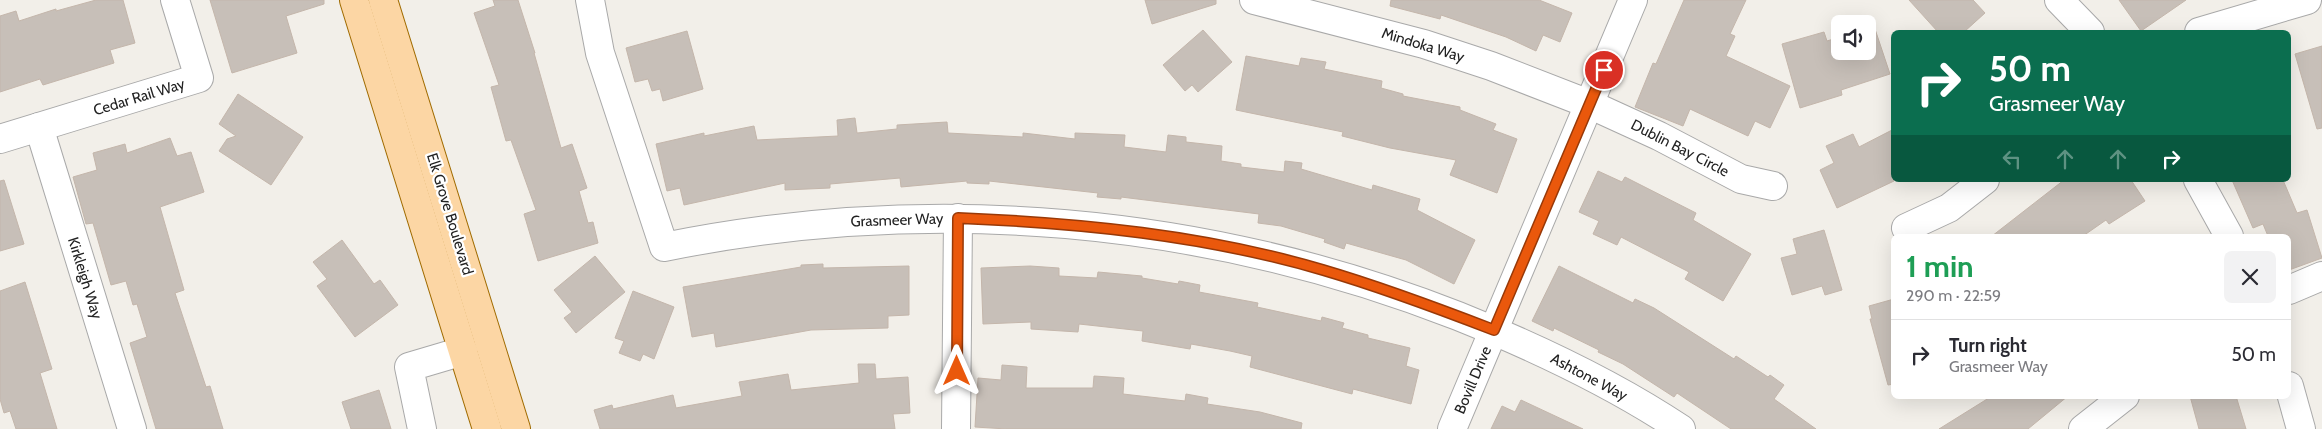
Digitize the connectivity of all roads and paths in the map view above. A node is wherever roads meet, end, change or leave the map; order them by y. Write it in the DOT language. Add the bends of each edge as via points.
graph roads {
  1 [pos="175,0"];
  2 [pos="354,0"];
  3 [pos="383,0"];
  4 [pos="590,0"];
  5 [pos="1254,0"];
  6 [pos="1633,0"];
  7 [pos="2059,0"];
  8 [pos="2307,0"];
  9 [pos="2088,30"];
  10 [pos="2206,30"];
  11 [pos="1589,104"];
  12 [pos="39,127"];
  13 [pos="0,140"];
  14 [pos="1982,182"];
  15 [pos="2199,182"];
  16 [pos="1773,186"];
  17 [pos="958,218"];
  18 [pos="1906,228"];
  19 [pos="2228,234"];
  20 [pos="2322,276"];
  21 [pos="2291,289"];
  22 [pos="1494,330"];
  23 [pos="463,351"];
  24 [pos="2291,393"];
  25 [pos="2121,399"];
  26 [pos="132,429"];
  27 [pos="422,429"];
  28 [pos="487,429"];
  29 [pos="516,429"];
  30 [pos="956,429"];
  31 [pos="1452,429"];
  32 [pos="1681,429"];
  33 [pos="2082,429"];
  34 [pos="2301,429"];
  1 -- 12 [label="street, Cedar Rail Way" via="199,78"];
  2 -- 23 [label="main road, Elk Grove Boulevard"];
  3 -- 29 [label="main road, Elk Grove Boulevard"];
  4 -- 17 [label="street, Grasmeer Way" via="600,52 664,247 794,226"];
  5 -- 11 [label="street, Mindoka Way" via="1424,44"];
  6 -- 11 [label="street, Bovill Drive"];
  7 -- 9 [label="street"];
  8 -- 10 [label="street"];
  11 -- 16 [label="street, Dublin Bay Circle" via="1741,179"];
  11 -- 22 [label="street, Bovill Drive"];
  12 -- 13 [label="street, Cedar Rail Way"];
  12 -- 26 [label="street, Kirkleigh Way"];
  14 -- 18 [label="street" via="1949,208"];
  15 -- 19 [label="street"];
  17 -- 22 [label="street, Grasmeer Way" via="1060,222 1142,231 1234,248 1322,269 1409,297"];
  17 -- 30 [label="street"];
  20 -- 21 [label="street"];
  22 -- 31 [label="street, Bovill Drive"];
  22 -- 32 [label="street, Ashtone Way" via="1613,389"];
  23 -- 27 [label="street" via="409,367"];
  23 -- 28 [label="main road, Elk Grove Boulevard"];
  24 -- 34 [label="street"];
  25 -- 33 [label="street"];
}
